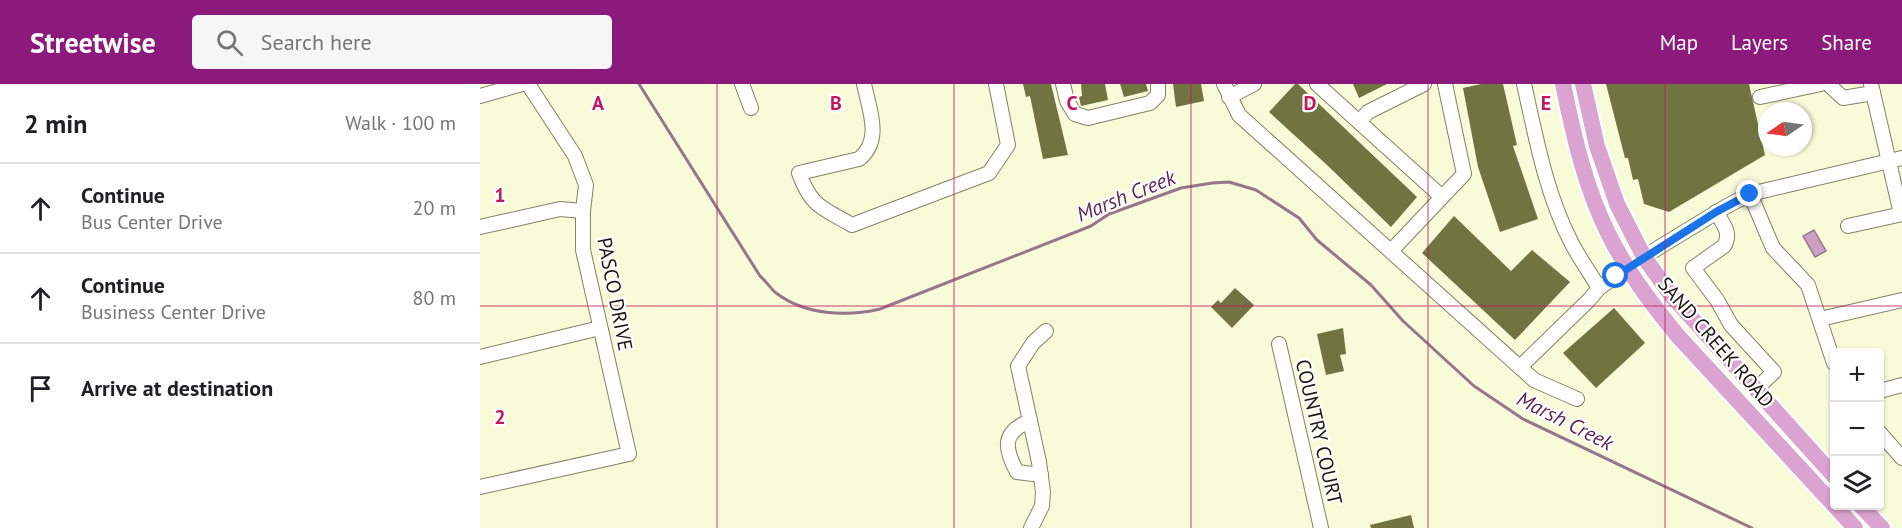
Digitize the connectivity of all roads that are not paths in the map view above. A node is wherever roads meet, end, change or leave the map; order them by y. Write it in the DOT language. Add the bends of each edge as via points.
graph roads {
  1 [pos="522,84"];
  2 [pos="528,84"];
  3 [pos="742,84"];
  4 [pos="864,84"];
  5 [pos="996,84"];
  6 [pos="1063,84"];
  7 [pos="1158,84"];
  8 [pos="1254,84"];
  9 [pos="1317,84"];
  10 [pos="1424,84"];
  11 [pos="1444,84"];
  12 [pos="1524,84"];
  13 [pos="1563,84"];
  14 [pos="1583,84"];
  15 [pos="1821,84"];
  16 [pos="1828,84"];
  17 [pos="1872,89"];
  18 [pos="1226,90"];
  19 [pos="480,96"];
  20 [pos="1760,97"];
  21 [pos="751,108"];
  22 [pos="1359,122"];
  23 [pos="1895,159"];
  24 [pos="1750,194"];
  25 [pos="1442,197"];
  26 [pos="583,211"];
  27 [pos="1716,212"];
  28 [pos="1901,214"];
  29 [pos="1848,226"];
  30 [pos="480,227"];
  31 [pos="1392,250"];
  32 [pos="1644,257"];
  33 [pos="1628,268"];
  34 [pos="1599,288"];
  35 [pos="1902,300"];
  36 [pos="1820,319"];
  37 [pos="600,328"];
  38 [pos="1046,331"];
  39 [pos="1280,344"];
  40 [pos="1830,350"];
  41 [pos="480,357"];
  42 [pos="1520,367"];
  43 [pos="1902,386"];
  44 [pos="1756,389"];
  45 [pos="1884,390"];
  46 [pos="1577,399"];
  47 [pos="1030,421"];
  48 [pos="1884,438"];
  49 [pos="1902,458"];
  50 [pos="1830,472"];
  51 [pos="1041,474"];
  52 [pos="480,487"];
  53 [pos="1830,500"];
  54 [pos="1839,510"];
  55 [pos="1865,510"];
  56 [pos="1031,528"];
  57 [pos="1321,528"];
  58 [pos="1855,528"];
  59 [pos="1882,528"];
  1 -- 19 [label="street"];
  2 -- 26 [label="street, PASCO DRIVE" via="575,156 586,185"];
  3 -- 21 [label="street"];
  4 -- 5 [label="street" via="874,137 864,154 859,159 799,173 814,202 852,225 989,173 1008,145"];
  6 -- 7 [label="street" via="1074,114 1088,118 1150,103 1158,95"];
  8 -- 18 [label="street"];
  9 -- 22 [label="street"];
  10 -- 22 [label="street" via="1368,112"];
  11 -- 25 [label="street" via="1464,174"];
  12 -- 34 [label="street" via="1551,194 1572,243"];
  13 -- 33 [label="main road, SAND CREEK ROAD" via="1600,216"];
  14 -- 32 [label="main road, SAND CREEK ROAD" via="1597,146 1617,204"];
  15 -- 20 [label="street"];
  16 -- 17 [label="street" via="1843,98"];
  17 -- 23 [label="street"];
  18 -- 31 [label="street" via="1239,115"];
  22 -- 25 [label="street"];
  23 -- 24 [label="street"];
  23 -- 28 [label="street"];
  24 -- 27 [label="street"];
  24 -- 36 [label="street" via="1773,248 1808,285"];
  25 -- 31 [label="street"];
  26 -- 30 [label="street" via="560,209"];
  26 -- 37 [label="street, PASCO DRIVE" via="583,249"];
  27 -- 32 [label="street"];
  27 -- 44 [label="street" via="1727,233 1726,242 1693,268 1731,326 1774,372"];
  28 -- 29 [label="street"];
  31 -- 42 [label="street"];
  32 -- 33 [label="street"];
  32 -- 44 [label="main road, SAND CREEK ROAD" via="1671,295"];
  33 -- 34 [label="street"];
  33 -- 53 [label="main road, SAND CREEK ROAD" via="1677,335"];
  34 -- 42 [label="street"];
  35 -- 36 [label="street"];
  36 -- 40 [label="street"];
  37 -- 41 [label="street"];
  37 -- 52 [label="street, PASCO DRIVE" via="629,454"];
  38 -- 47 [label="street" via="1018,366"];
  39 -- 57 [label="street, COUNTRY COURT"];
  42 -- 46 [label="street" via="1534,380"];
  43 -- 45 [label="street"];
  44 -- 50 [label="main road, SAND CREEK ROAD"];
  47 -- 51 [label="street"];
  47 -- 51 [label="street" via="1016,426 1006,445 1017,472"];
  48 -- 49 [label="street"];
  51 -- 56 [label="street" via="1042,506"];
  54 -- 58 [label="main road, SAND CREEK ROAD"];
  55 -- 59 [label="main road"];
}
